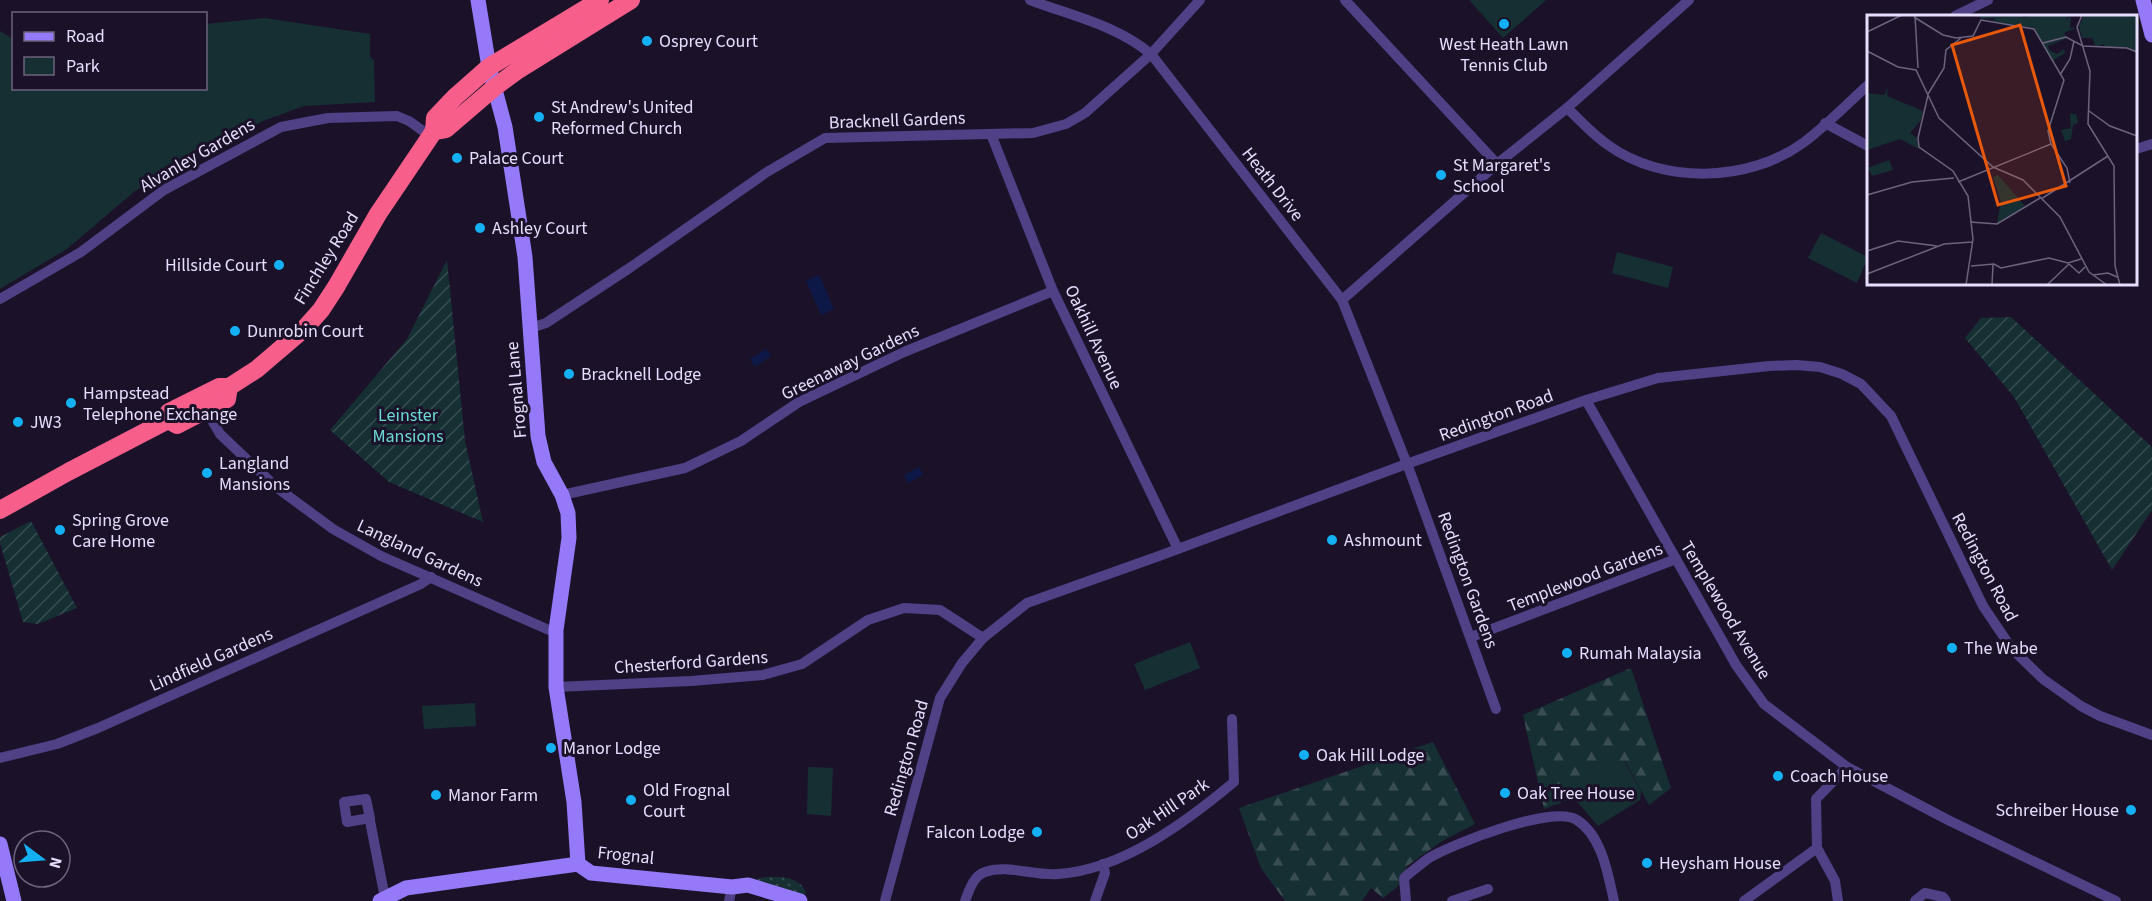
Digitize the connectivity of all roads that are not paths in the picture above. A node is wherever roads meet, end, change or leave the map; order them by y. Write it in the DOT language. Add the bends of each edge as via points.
graph roads {
  1 [pos="478,0"];
  2 [pos="600,0"];
  3 [pos="631,0"];
  4 [pos="1030,0"];
  5 [pos="1200,0"];
  6 [pos="1345,0"];
  7 [pos="1689,0"];
  8 [pos="1988,0"];
  9 [pos="2143,0"];
  10 [pos="1957,15"];
  11 [pos="2152,35"];
  12 [pos="1151,54"];
  13 [pos="489,67"];
  14 [pos="495,87"];
  15 [pos="1867,88"];
  16 [pos="1567,108"];
  17 [pos="1825,123"];
  18 [pos="432,134"];
  19 [pos="991,134"];
  20 [pos="2152,144"];
  21 [pos="1867,145"];
  22 [pos="2137,149"];
  23 [pos="1497,164"];
  24 [pos="1053,291"];
  25 [pos="0,299"];
  26 [pos="1342,300"];
  27 [pos="531,328"];
  28 [pos="229,387"];
  29 [pos="1587,400"];
  30 [pos="206,410"];
  31 [pos="168,420"];
  32 [pos="1407,463"];
  33 [pos="562,495"];
  34 [pos="0,510"];
  35 [pos="1178,549"];
  36 [pos="1676,559"];
  37 [pos="431,577"];
  38 [pos="556,630"];
  39 [pos="1471,637"];
  40 [pos="983,638"];
  41 [pos="556,687"];
  42 [pos="1496,709"];
  43 [pos="1232,719"];
  44 [pos="2152,735"];
  45 [pos="0,758"];
  46 [pos="1847,766"];
  47 [pos="370,818"];
  48 [pos="0,844"];
  49 [pos="1817,848"];
  50 [pos="578,864"];
  51 [pos="1103,864"];
  52 [pos="1488,888"];
  53 [pos="731,894"];
  54 [pos="382,900"];
  55 [pos="14,901"];
  56 [pos="800,901"];
  57 [pos="885,901"];
  58 [pos="965,901"];
  59 [pos="1095,901"];
  60 [pos="1406,901"];
  61 [pos="1452,901"];
  62 [pos="1614,901"];
  63 [pos="1743,901"];
  64 [pos="1838,901"];
  65 [pos="1915,901"];
  66 [pos="1946,901"];
  67 [pos="2116,901"];
  1 -- 13 [label="street, Frognal Lane"];
  2 -- 13 [label="highway, Finchley Road"];
  3 -- 14 [label="highway, Finchley Road"];
  4 -- 12 [label="street, Heath Drive" via="1110,29 1134,40"];
  5 -- 12 [label="street, Bracknell Gardens"];
  6 -- 23 [label="street"];
  7 -- 16 [label="street"];
  8 -- 10 [label="street"];
  9 -- 11 [label="street"];
  12 -- 19 [label="street, Bracknell Gardens" via="1085,113 1066,124 1034,133"];
  12 -- 26 [label="street, Heath Drive"];
  13 -- 14 [label="street, Frognal Lane"];
  13 -- 18 [label="highway, Finchley Road" via="435,118"];
  14 -- 18 [label="highway, Finchley Road" via="446,129"];
  14 -- 27 [label="street, Frognal Lane" via="525,257"];
  15 -- 17 [label="street"];
  16 -- 17 [label="street" via="1607,145 1647,164 1675,171 1727,172 1761,165 1802,143"];
  16 -- 23 [label="street"];
  17 -- 21 [label="street"];
  18 -- 25 [label="street, Alvanley Gardens" via="397,116 328,118 281,127 164,190 81,252"];
  18 -- 28 [label="highway, Finchley Road" via="321,310 278,353"];
  19 -- 24 [label="street, Oakhill Avenue"];
  19 -- 27 [label="street, Bracknell Gardens" via="825,138 767,172 546,323"];
  20 -- 22 [label="street"];
  23 -- 26 [label="street"];
  24 -- 33 [label="street, Greenaway Gardens" via="904,352 799,402 741,441 685,468"];
  24 -- 35 [label="street, Oakhill Avenue"];
  26 -- 32 [label="street, Heath Drive"];
  27 -- 33 [label="street, Frognal Lane" via="538,436 544,462"];
  28 -- 30 [label="highway, Finchley Road" via="227,399"];
  28 -- 31 [label="highway, Finchley Road" via="219,387 169,412"];
  29 -- 32 [label="street, Redington Road"];
  29 -- 36 [label="street, Templewood Avenue"];
  29 -- 44 [label="street, Redington Road" via="1658,378 1769,366 1820,367 1861,384 1891,416 1983,606 2012,649 2043,679 2081,706"];
  30 -- 31 [label="highway, Finchley Road" via="177,425"];
  30 -- 37 [label="street, Langland Gardens" via="220,434 276,487 333,529 381,556"];
  31 -- 34 [label="highway, Finchley Road"];
  32 -- 35 [label="street, Redington Road"];
  32 -- 39 [label="street, Redington Gardens"];
  33 -- 38 [label="street, Frognal Lane" via="568,513 569,538"];
  35 -- 40 [label="street, Redington Road" via="1027,603"];
  36 -- 39 [label="street, Templewood Gardens"];
  36 -- 46 [label="street, Templewood Avenue" via="1736,665 1764,704"];
  37 -- 38 [label="street, Langland Gardens"];
  37 -- 45 [label="street, Lindfield Gardens" via="98,728 57,744"];
  38 -- 41 [label="street, Frognal Lane"];
  39 -- 42 [label="street, Redington Gardens"];
  40 -- 41 [label="street, Chesterford Gardens" via="940,610 904,608 868,620 802,664 763,675"];
  40 -- 57 [label="street, Redington Road" via="939,698"];
  41 -- 50 [label="street, Frognal Lane" via="574,802"];
  43 -- 51 [label="street, Oak Hill Park" via="1234,782 1208,804 1134,852"];
  46 -- 49 [label="street" via="1816,799"];
  46 -- 67 [label="street, Templewood Avenue"];
  47 -- 54 [label="street"];
  48 -- 55 [label="street"];
  49 -- 63 [label="street"];
  49 -- 64 [label="street" via="1835,881"];
  50 -- 53 [label="street, Frognal" via="591,873"];
  50 -- 54 [label="street, Frognal" via="406,888"];
  51 -- 58 [label="street, Oak Hill Park" via="1060,874 1000,869 984,872 973,883"];
  51 -- 59 [label="street" via="1105,873"];
  52 -- 61 [label="street"];
  53 -- 56 [label="street, Frognal" via="748,885"];
  60 -- 62 [label="street" via="1404,878 1430,858 1499,828 1547,817 1577,820 1592,834"];
  65 -- 66 [label="street" via="1925,893"];
}
